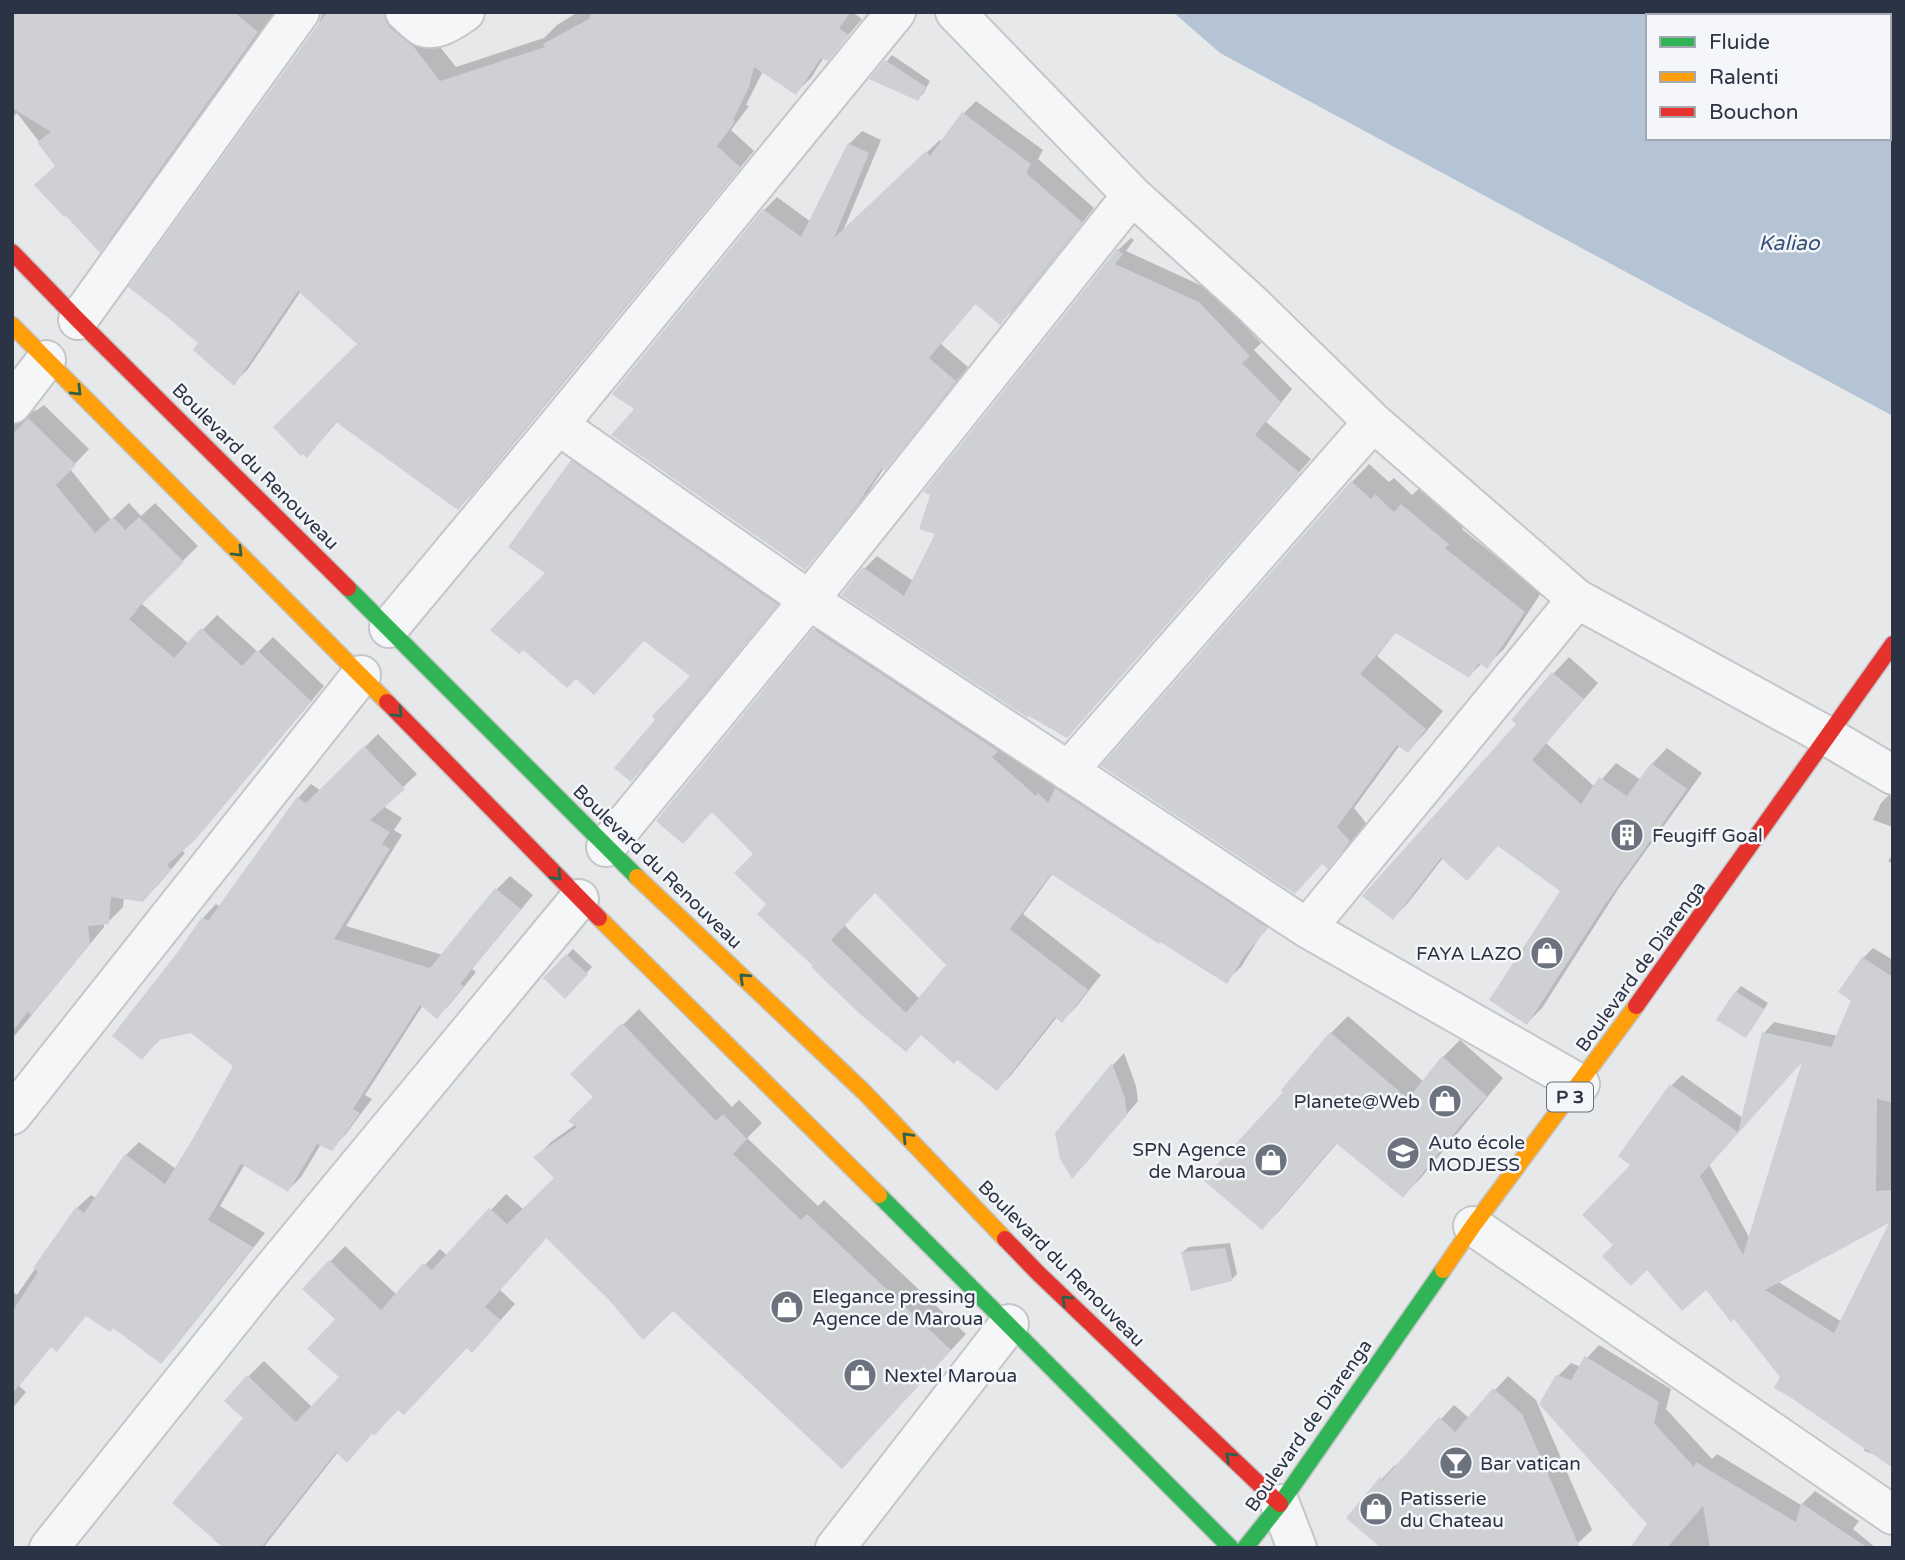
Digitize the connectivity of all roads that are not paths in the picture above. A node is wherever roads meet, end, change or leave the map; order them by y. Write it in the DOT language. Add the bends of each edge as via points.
graph roads {
  1 [pos="300,12"];
  2 [pos="405,12"];
  3 [pos="464,12"];
  4 [pos="896,12"];
  5 [pos="954,12"];
  6 [pos="1132,195"];
  7 [pos="12,251"];
  8 [pos="78,320"];
  9 [pos="12,325"];
  10 [pos="46,360"];
  11 [pos="12,404"];
  12 [pos="1373,422"];
  13 [pos="558,425"];
  14 [pos="1577,599"];
  15 [pos="809,600"];
  16 [pos="389,628"];
  17 [pos="1893,643"];
  18 [pos="361,675"];
  19 [pos="1827,736"];
  20 [pos="1068,771"];
  21 [pos="1893,775"];
  22 [pos="606,847"];
  23 [pos="579,899"];
  24 [pos="1307,928"];
  25 [pos="1580,1084"];
  26 [pos="12,1115"];
  27 [pos="1473,1226"];
  28 [pos="1009,1324"];
  29 [pos="1280,1504"];
  30 [pos="1893,1515"];
  31 [pos="49,1548"];
  32 [pos="835,1548"];
  33 [pos="1231,1548"];
  34 [pos="1245,1548"];
  35 [pos="1297,1548"];
  1 -- 8 [label="street"];
  2 -- 3 [label="street" via="423,27 443,25"];
  4 -- 13 [label="street"];
  5 -- 6 [label="street"];
  6 -- 12 [label="street"];
  6 -- 15 [label="street"];
  7 -- 8 [label="main road, Boulevard du Renouveau"];
  8 -- 16 [label="main road, Boulevard du Renouveau"];
  9 -- 10 [label="main road"];
  10 -- 11 [label="street"];
  10 -- 18 [label="main road, one-way"];
  12 -- 14 [label="street"];
  12 -- 20 [label="street"];
  13 -- 15 [label="street"];
  13 -- 16 [label="street"];
  14 -- 19 [label="street"];
  14 -- 24 [label="street"];
  15 -- 20 [label="street"];
  15 -- 22 [label="street"];
  16 -- 22 [label="main road, Boulevard du Renouveau"];
  17 -- 19 [label="main road, Boulevard de Diarenga / P 3"];
  18 -- 23 [label="main road, one-way"];
  18 -- 26 [label="street"];
  19 -- 21 [label="street"];
  19 -- 25 [label="main road, Boulevard de Diarenga / P 3"];
  20 -- 24 [label="street"];
  29 -- 22 [label="main road, Boulevard du Renouveau, one-way" via="1040,1275 864,1092"];
  23 -- 28 [label="main road"];
  23 -- 31 [label="street"];
  24 -- 25 [label="street"];
  25 -- 27 [label="main road, Boulevard de Diarenga / P 3"];
  27 -- 29 [label="main road, Boulevard de Diarenga / P 3"];
  27 -- 30 [label="street"];
  28 -- 32 [label="street"];
  28 -- 33 [label="main road"];
  29 -- 34 [label="main road, Boulevard de Diarenga / P 3"];
  29 -- 35 [label="street"];
}
